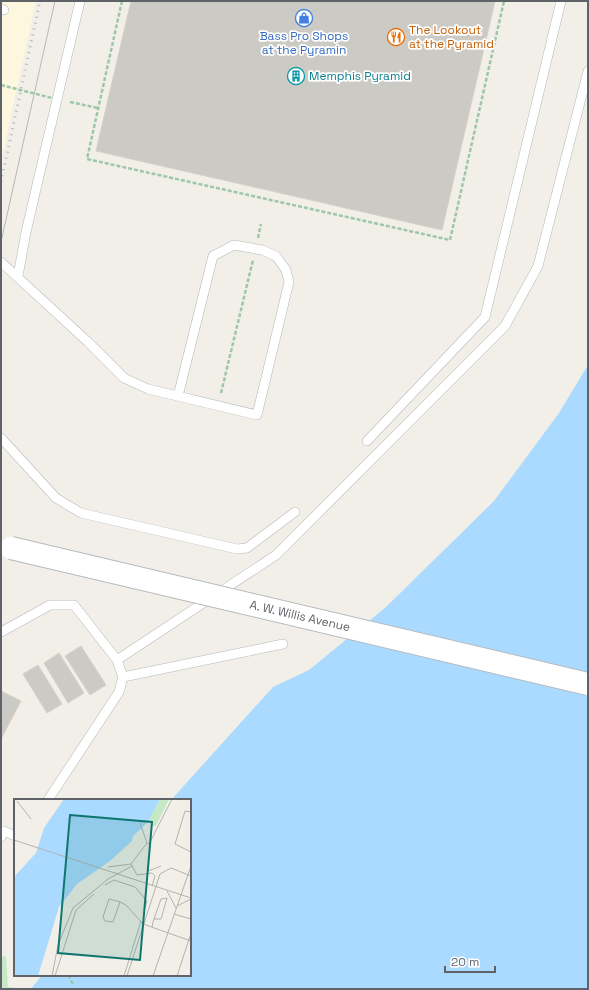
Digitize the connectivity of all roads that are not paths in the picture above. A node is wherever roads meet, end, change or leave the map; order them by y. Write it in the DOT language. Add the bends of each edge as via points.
graph roads {
  1 [pos="80,1"];
  2 [pos="562,1"];
  3 [pos="588,71"];
  4 [pos="1,262"];
  5 [pos="18,276"];
  6 [pos="178,396"];
  7 [pos="1,438"];
  8 [pos="367,441"];
  9 [pos="295,512"];
  10 [pos="11,548"];
  11 [pos="1,632"];
  12 [pos="283,644"];
  13 [pos="117,660"];
  14 [pos="123,677"];
  15 [pos="588,684"];
  16 [pos="49,799"];
  17 [pos="14,836"];
  18 [pos="1,837"];
  1 -- 5 [label="lane" via="54,99"];
  2 -- 8 [label="lane" via="485,317"];
  3 -- 13 [label="lane" via="538,266 505,326 276,555"];
  4 -- 5 [label="lane"];
  5 -- 6 [label="lane" via="124,378 148,389"];
  6 -- 6 [label="lane" via="257,415 289,282 286,270 276,256 234,245 213,256"];
  7 -- 9 [label="lane" via="56,498 81,513 237,549 247,548"];
  10 -- 15 [label="main road, A. W. Willis Avenue, bridge"];
  11 -- 13 [label="lane" via="50,605 74,605"];
  12 -- 14 [label="lane"];
  13 -- 14 [label="lane"];
  14 -- 16 [label="lane" via="119,692"];
  17 -- 18 [label="lane" via="4,831"];
}
